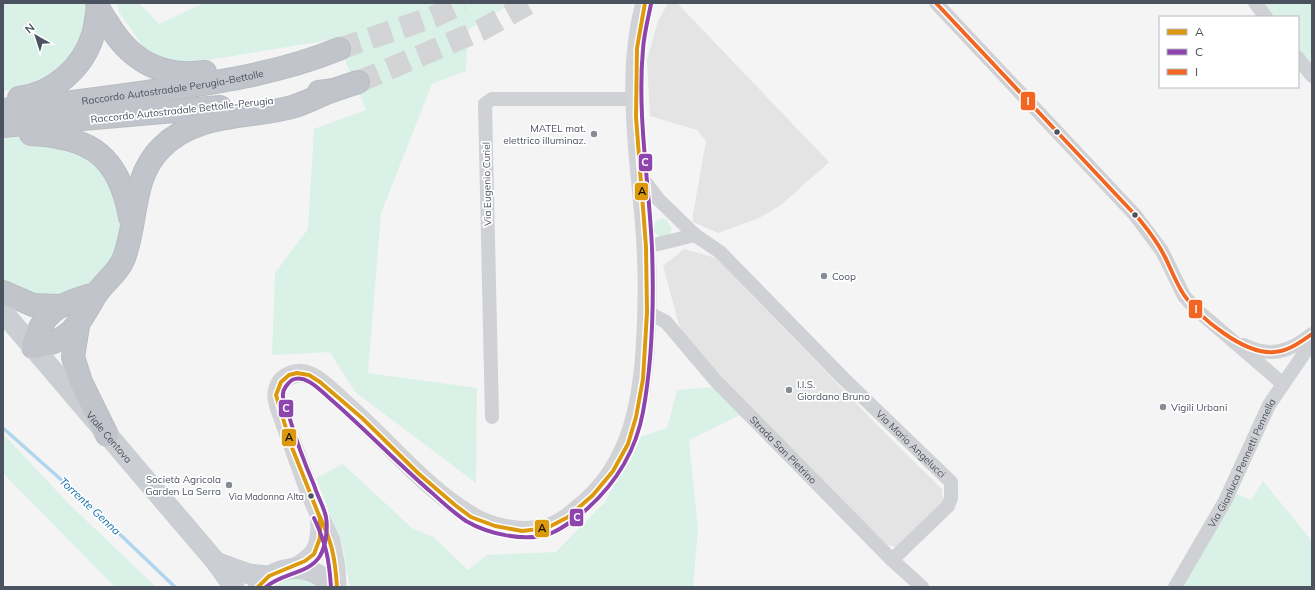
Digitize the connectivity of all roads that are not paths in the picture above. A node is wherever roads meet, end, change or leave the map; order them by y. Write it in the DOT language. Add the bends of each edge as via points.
graph roads {
  1 [pos="645,3"];
  2 [pos="936,3"];
  3 [pos="1256,3"];
  4 [pos="98,5"];
  5 [pos="1265,16"];
  6 [pos="1299,59"];
  7 [pos="1312,76"];
  8 [pos="358,82"];
  9 [pos="334,90"];
  10 [pos="636,99"];
  11 [pos="3,100"];
  12 [pos="3,110"];
  13 [pos="3,126"];
  14 [pos="3,134"];
  15 [pos="640,175"];
  16 [pos="670,212"];
  17 [pos="644,219"];
  18 [pos="132,224"];
  19 [pos="695,235"];
  20 [pos="646,247"];
  21 [pos="3,292"];
  22 [pos="97,293"];
  23 [pos="59,306"];
  24 [pos="3,312"];
  25 [pos="647,312"];
  26 [pos="78,326"];
  27 [pos="1312,334"];
  28 [pos="1236,342"];
  29 [pos="1312,342"];
  30 [pos="33,347"];
  31 [pos="1283,384"];
  32 [pos="492,417"];
  33 [pos="107,434"];
  34 [pos="320,518"];
  35 [pos="892,560"];
  36 [pos="216,562"];
  37 [pos="293,568"];
  38 [pos="263,582"];
  39 [pos="234,587"];
  40 [pos="332,587"];
  41 [pos="337,587"];
  42 [pos="922,587"];
  43 [pos="1175,587"];
  1 -- 10 [label="street" via="637,48"];
  2 -- 28 [label="street" via="1135,215 1162,251 1184,296"];
  3 -- 5 [label="street"];
  4 -- 11 [label="highway" via="93,34 87,50 64,78 48,90 23,98"];
  4 -- 12 [label="highway, Raccordo Autostradale Perugia-Bettolle" via="116,37 132,55 156,68 175,73 191,74 331,52 255,75 69,103"];
  6 -- 7 [label="street"];
  8 -- 9 [label="highway, Raccordo Autostradale Bettolle-Perugia"];
  9 -- 13 [label="highway, Raccordo Autostradale Bettolle-Perugia" via="269,102"];
  9 -- 18 [label="highway" via="291,107 222,118 196,125 178,134 161,148 150,162 142,178"];
  10 -- 15 [label="street"];
  10 -- 32 [label="street, Via Eugenio Curiel" via="492,99 485,104"];
  14 -- 18 [label="highway" via="48,135 78,141 94,149 109,162 120,178"];
  15 -- 16 [label="street, Via Mario Angelucci"];
  15 -- 17 [label="street"];
  16 -- 17 [label="street" via="661,210"];
  16 -- 19 [label="street, Via Mario Angelucci"];
  17 -- 20 [label="street"];
  18 -- 22 [label="highway" via="124,260 112,278"];
  19 -- 20 [label="street"];
  19 -- 35 [label="street, Via Mario Angelucci" via="720,252 843,378 951,482 948,506"];
  20 -- 25 [label="street"];
  21 -- 23 [label="highway" via="33,305"];
  22 -- 23 [label="highway"];
  22 -- 26 [label="highway"];
  23 -- 30 [label="highway" via="44,319 37,330"];
  24 -- 30 [label="main road, Viale Centova"];
  25 -- 34 [label="street" via="643,379 628,444 613,471 593,495 568,517 546,528 522,531 495,526 471,517 419,474 362,418 320,382 309,375 289,375 281,382 276,395"];
  25 -- 35 [label="street, Strada San Pietrino" via="666,322 714,380"];
  26 -- 30 [label="highway" via="59,341"];
  26 -- 33 [label="highway" via="73,357 81,382"];
  27 -- 28 [label="street" via="1276,353 1252,349"];
  28 -- 31 [label="street"];
  29 -- 31 [label="street, Via Gianluca Pennetti Pennella"];
  30 -- 33 [label="main road, Viale Centova"];
  31 -- 43 [label="street, Via Gianluca Pennetti Pennella" via="1266,412 1212,526"];
  33 -- 36 [label="main road, Viale Centova"];
  34 -- 37 [label="street" via="320,538 314,554"];
  34 -- 41 [label="street" via="331,541"];
  35 -- 42 [label="street, Strada San Pietrino"];
  36 -- 38 [label="main road, Viale Centova"];
  36 -- 39 [label="main road, Viale Centova"];
  37 -- 38 [label="main road" via="279,571"];
  37 -- 40 [label="main road" via="320,575"];
}
